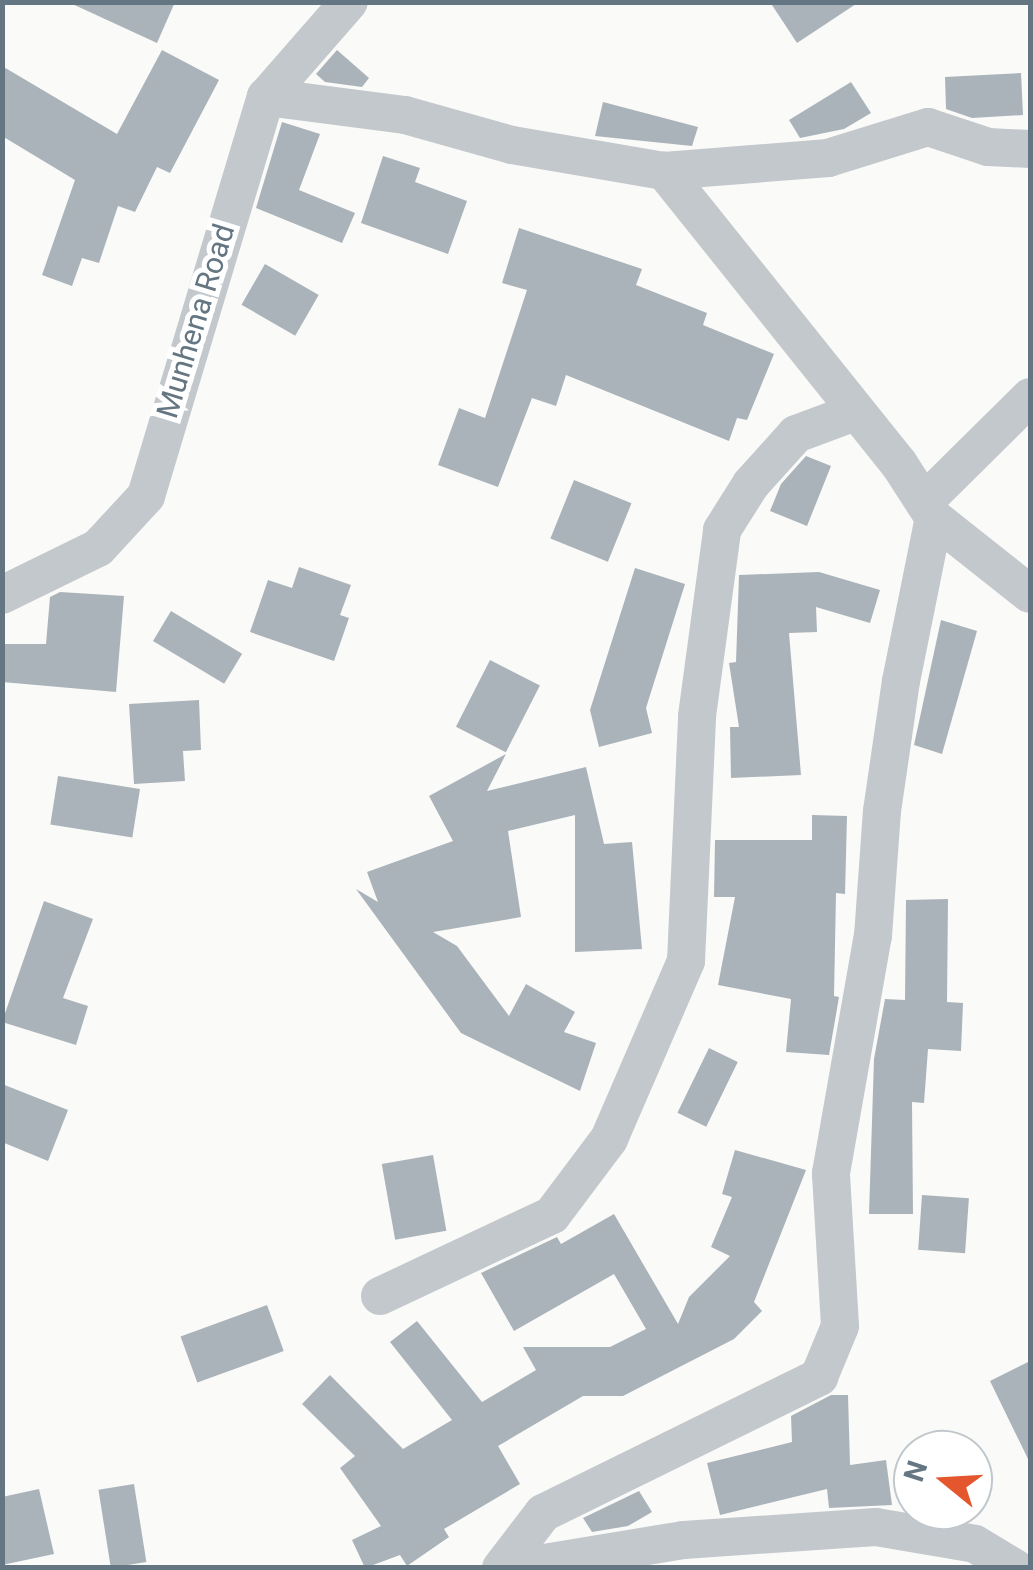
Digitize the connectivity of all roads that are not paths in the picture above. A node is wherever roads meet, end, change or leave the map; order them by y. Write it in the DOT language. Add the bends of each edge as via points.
graph roads {
  1 [pos="348,2"];
  2 [pos="266,97"];
  3 [pos="1030,149"];
  4 [pos="664,171"];
  5 [pos="1030,397"];
  6 [pos="855,412"];
  7 [pos="929,510"];
  8 [pos="2,594"];
  9 [pos="1030,594"];
  10 [pos="380,1296"];
  11 [pos="500,1568"];
  12 [pos="514,1568"];
  13 [pos="1014,1568"];
  1 -- 2 [label="street, Munhena Road"];
  2 -- 4 [label="street" via="405,115 512,145"];
  2 -- 8 [label="street, Munhena Road" via="146,496 98,548"];
  3 -- 4 [label="street" via="988,147 928,127 828,158"];
  4 -- 6 [label="street"];
  5 -- 7 [label="street"];
  6 -- 7 [label="street"];
  6 -- 10 [label="street" via="796,434 751,484 722,530 698,716 686,961 610,1139 552,1215"];
  7 -- 9 [label="street"];
  7 -- 11 [label="street" via="882,811 874,936 830,1173 840,1326 819,1377 543,1513"];
  12 -- 13 [label="street" via="647,1544 876,1527 975,1544"];
}
